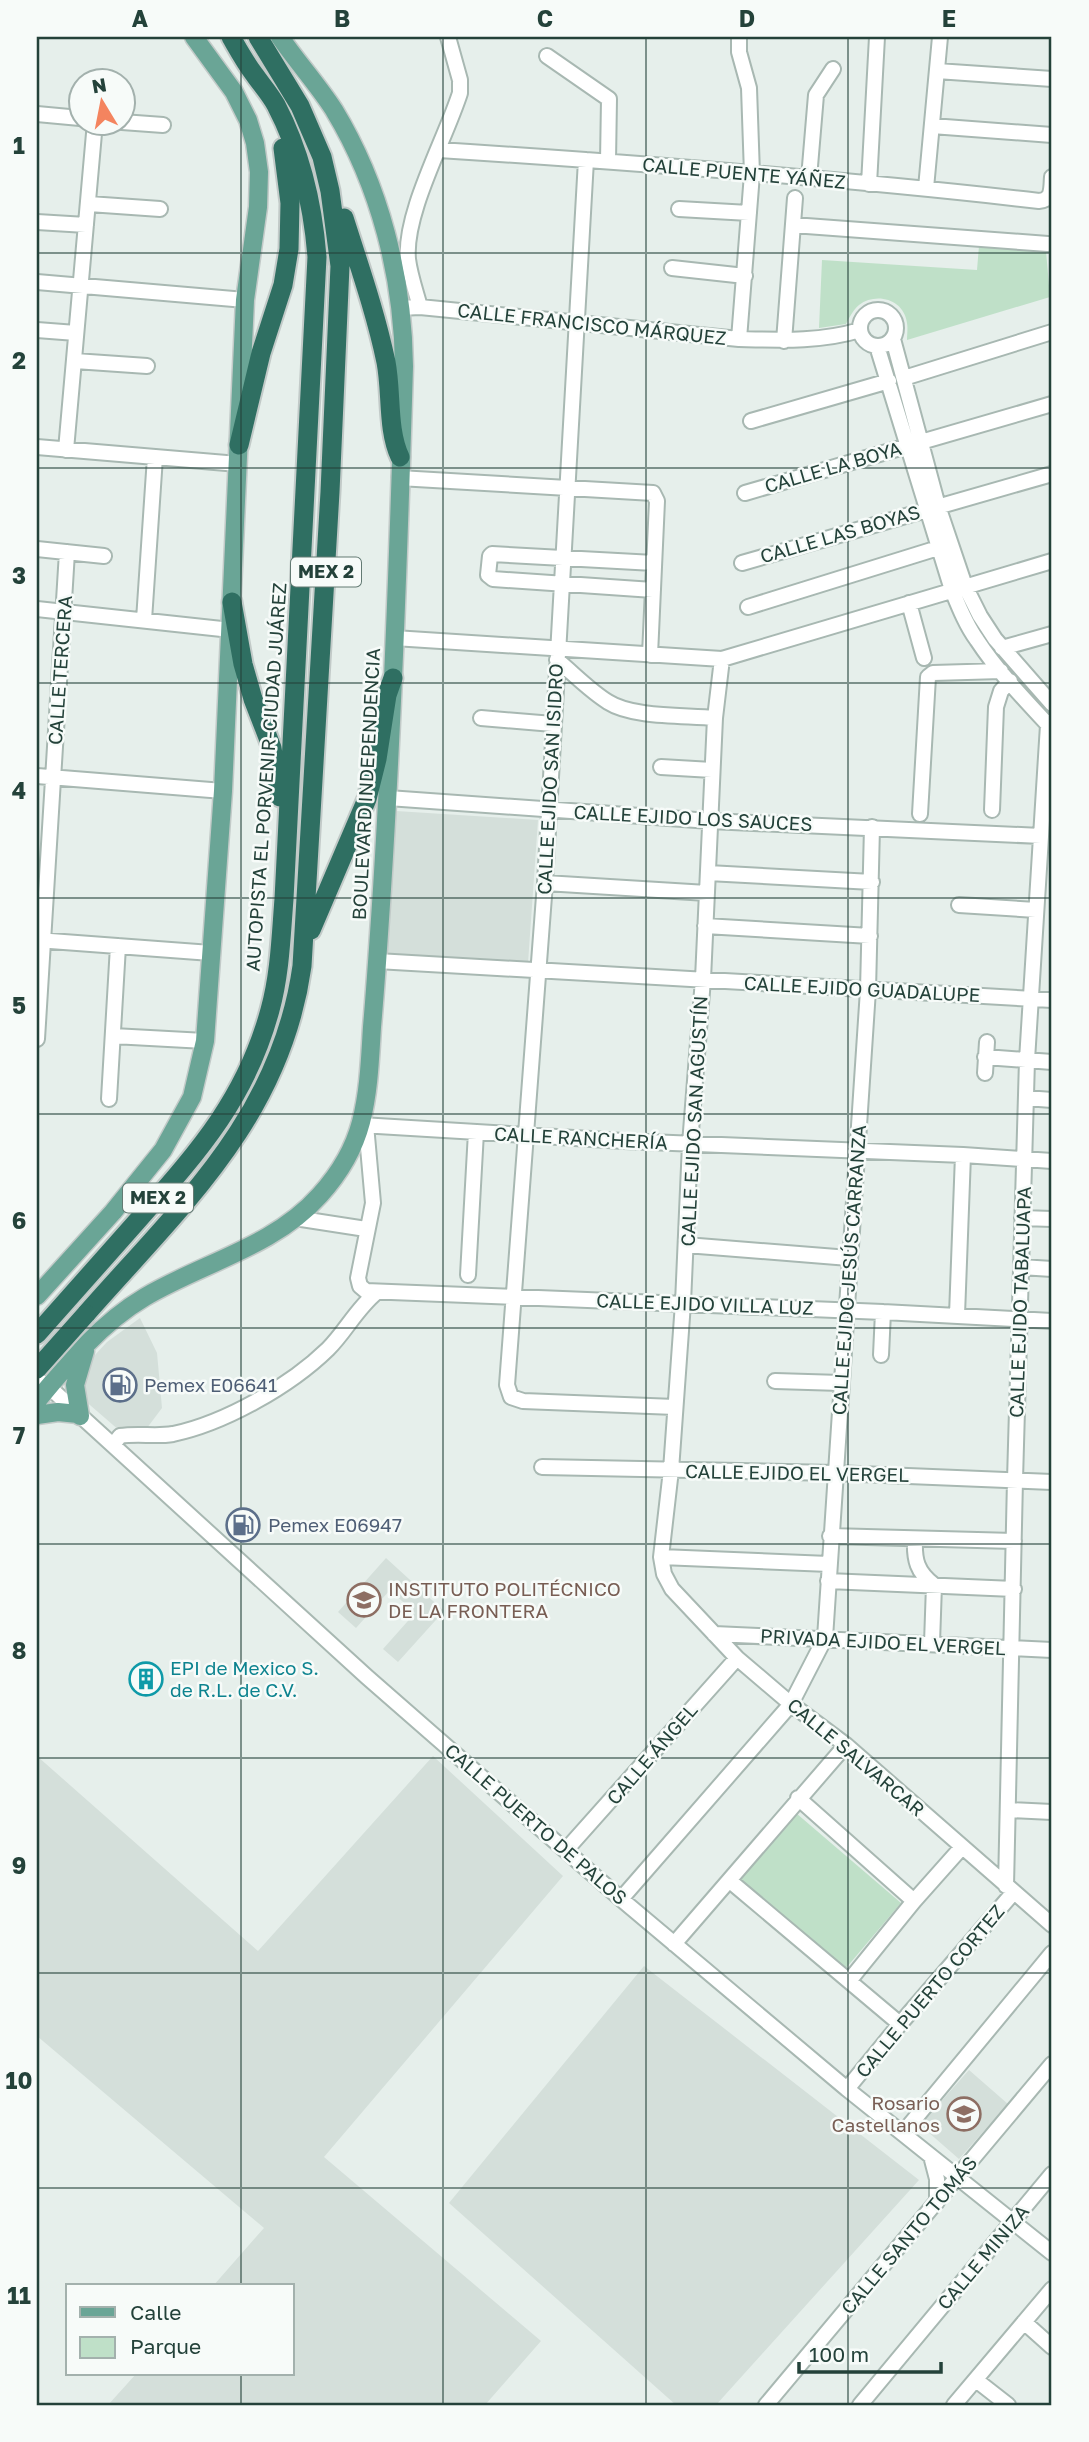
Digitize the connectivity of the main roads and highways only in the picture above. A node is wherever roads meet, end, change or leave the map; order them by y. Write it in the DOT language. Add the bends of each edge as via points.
graph roads {
  1 [pos="194,37"];
  2 [pos="231,37"];
  3 [pos="258,37"];
  4 [pos="281,37"];
  5 [pos="275,102"];
  6 [pos="327,176"];
  7 [pos="239,454"];
  8 [pos="400,457"];
  9 [pos="232,602"];
  10 [pos="393,678"];
  11 [pos="286,853"];
  12 [pos="305,944"];
  13 [pos="38,1297"];
  14 [pos="37,1335"];
  15 [pos="84,1346"];
  16 [pos="37,1369"];
  17 [pos="43,1381"];
  18 [pos="37,1401"];
  19 [pos="37,1415"];
  1 -- 7 [label="main road, MEX 2" via="248,120 260,187 245,300"];
  2 -- 5 [label="highway, AUTOPISTA EL PORVENIR-CIUDAD JUÁREZ / MEX 2"];
  3 -- 6 [label="highway, MEX 2" via="300,106"];
  4 -- 8 [label="main road, BOULEVARD INDEPENDENCIA" via="352,142 401,262 404,366"];
  5 -- 7 [label="highway" via="289,181 289,249"];
  5 -- 11 [label="highway, AUTOPISTA EL PORVENIR-CIUDAD JUÁREZ / MEX 2" via="295,150 317,257"];
  6 -- 8 [label="highway" via="382,346 393,438"];
  6 -- 12 [label="highway, MEX 2" via="340,287"];
  7 -- 9 [label="main road, MEX 2"];
  8 -- 10 [label="main road, BOULEVARD INDEPENDENCIA"];
  9 -- 11 [label="highway" via="247,680 275,757"];
  9 -- 13 [label="main road, MEX 2" via="205,1041 192,1097 163,1150"];
  10 -- 12 [label="highway" via="367,799"];
  10 -- 15 [label="main road, BOULEVARD INDEPENDENCIA" via="363,1125 338,1172 295,1218 268,1237 141,1300"];
  11 -- 14 [label="highway, AUTOPISTA EL PORVENIR-CIUDAD JUÁREZ / MEX 2" via="274,993 237,1094 194,1157"];
  12 -- 16 [label="highway, MEX 2, bridge" via="300,985 284,1040 251,1115 203,1181"];
  14 -- 15 [label="main road" via="53,1349 70,1352"];
  15 -- 17 [label="main road, BOULEVARD INDEPENDENCIA"];
  15 -- 19 [label="main road" via="76,1380 79,1415"];
  17 -- 18 [label="main road, BOULEVARD INDEPENDENCIA"];
}
